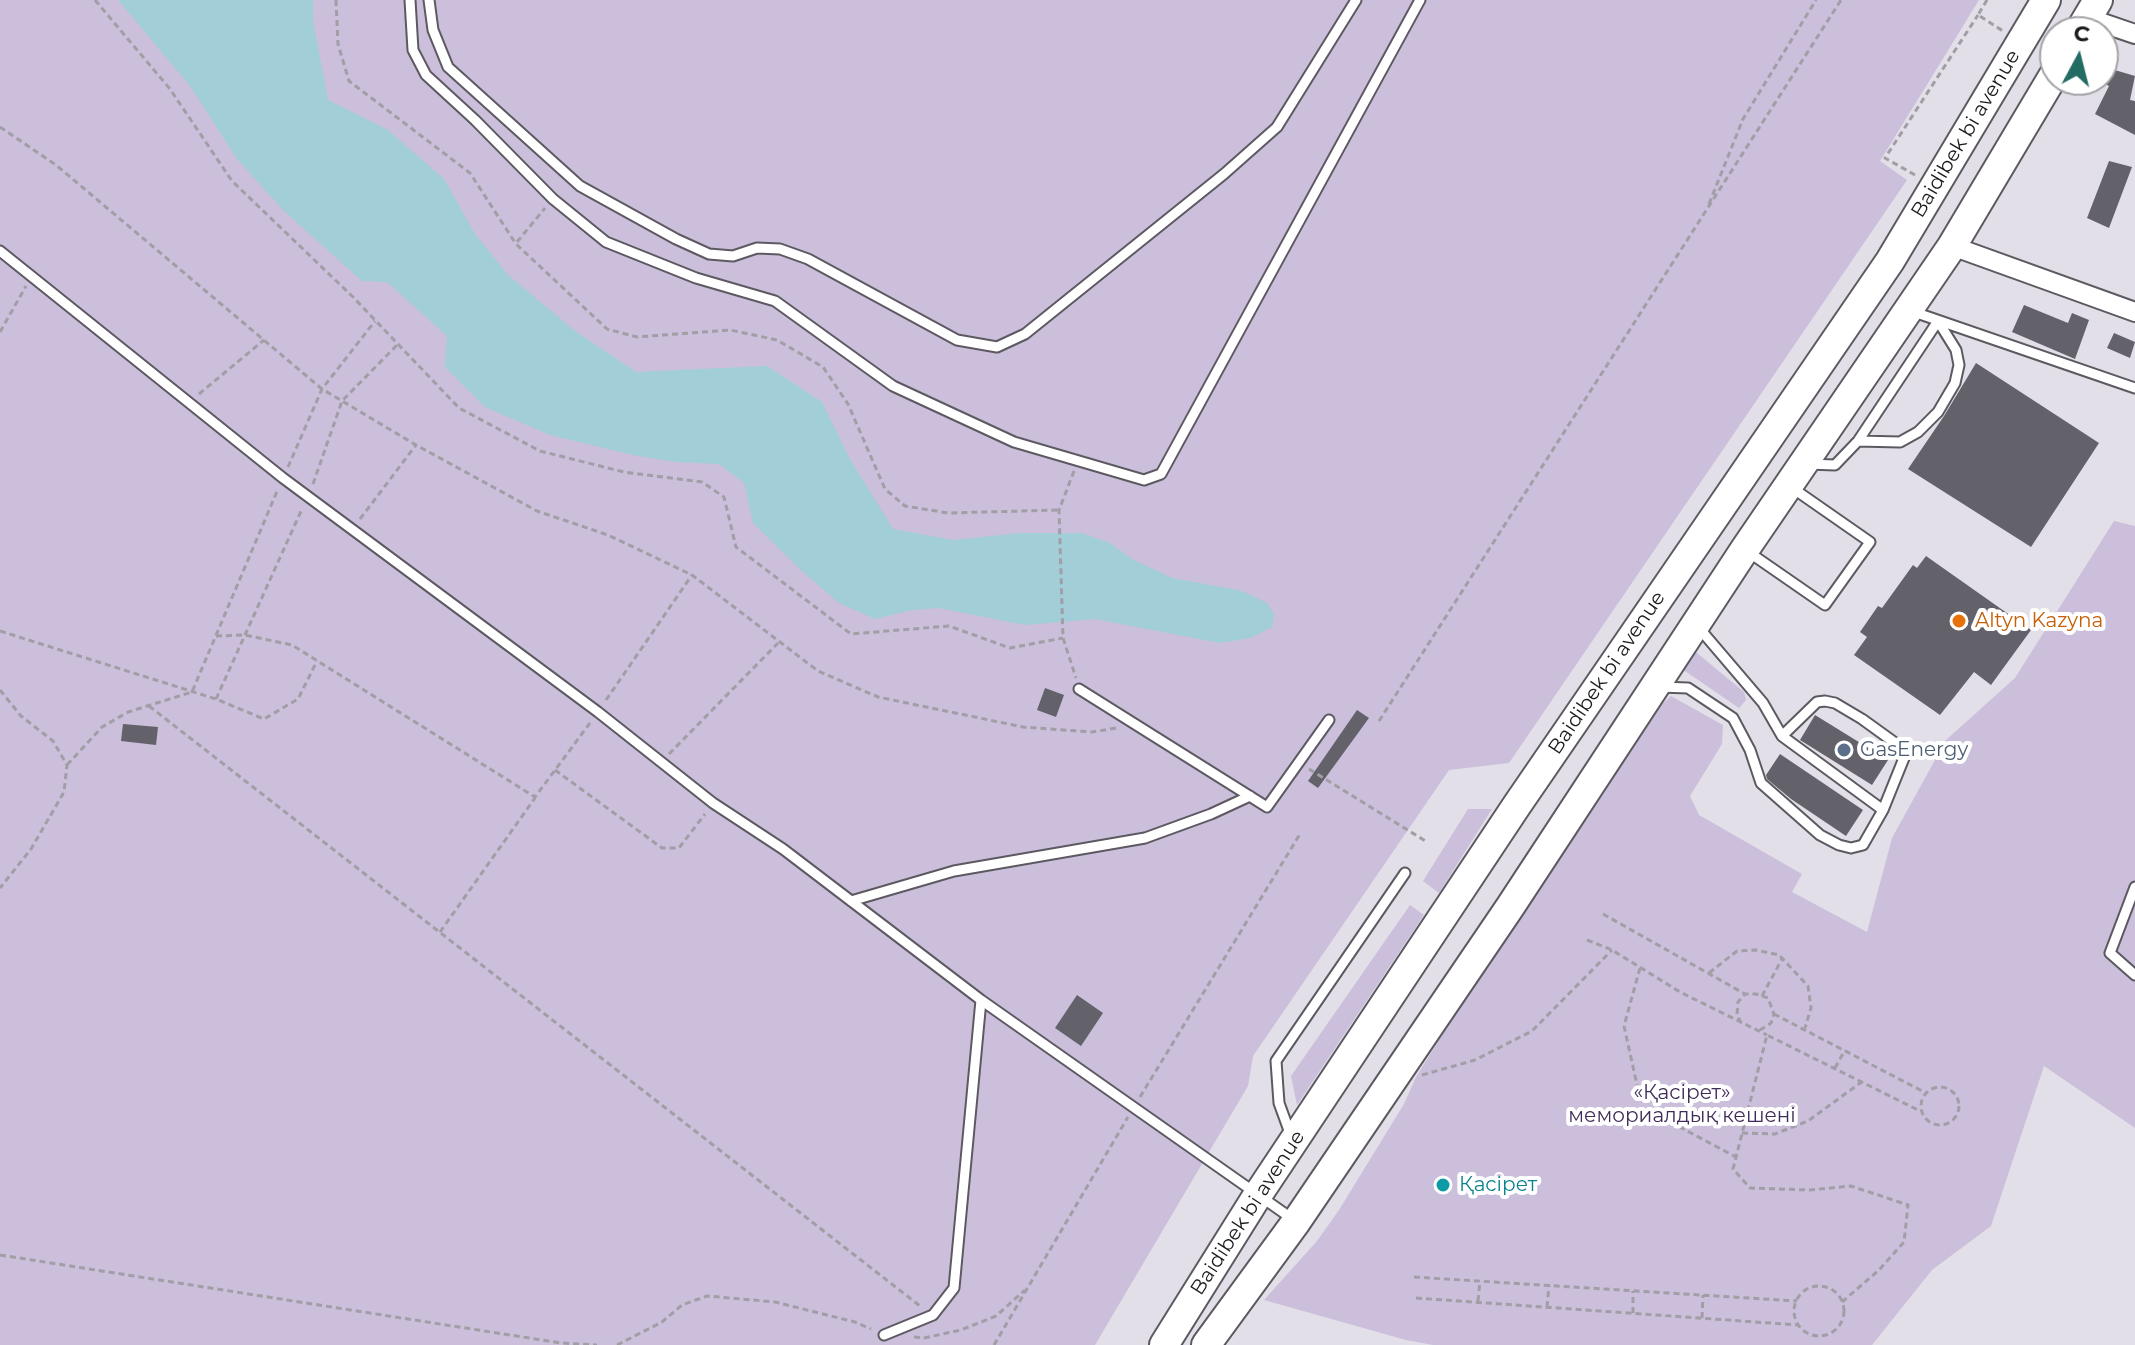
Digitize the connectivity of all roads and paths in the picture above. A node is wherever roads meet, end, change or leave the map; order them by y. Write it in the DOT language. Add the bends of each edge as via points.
graph roads {
  1 [pos="95,0"];
  2 [pos="336,0"];
  3 [pos="410,0"];
  4 [pos="429,0"];
  5 [pos="1356,0"];
  6 [pos="1420,0"];
  7 [pos="1816,0"];
  8 [pos="1841,0"];
  9 [pos="1987,0"];
  10 [pos="2046,0"];
  11 [pos="1978,15"];
  12 [pos="2021,42"];
  13 [pos="2041,96"];
  14 [pos="0,127"];
  15 [pos="1934,187"];
  16 [pos="1706,211"];
  17 [pos="1952,246"];
  18 [pos="0,251"];
  19 [pos="31,276"];
  20 [pos="1908,310"];
  21 [pos="2135,312"];
  22 [pos="375,321"];
  23 [pos="1938,321"];
  24 [pos="0,332"];
  25 [pos="264,340"];
  26 [pos="398,344"];
  27 [pos="2135,388"];
  28 [pos="322,389"];
  29 [pos="342,401"];
  30 [pos="189,403"];
  31 [pos="1858,441"];
  32 [pos="416,445"];
  33 [pos="1077,463"];
  34 [pos="1796,474"];
  35 [pos="283,478"];
  36 [pos="308,496"];
  37 [pos="1060,512"];
  38 [pos="353,529"];
  39 [pos="1745,549"];
  40 [pos="692,575"];
  41 [pos="1696,624"];
  42 [pos="0,631"];
  43 [pos="245,635"];
  44 [pos="216,636"];
  45 [pos="1063,638"];
  46 [pos="778,643"];
  47 [pos="317,661"];
  48 [pos="1653,687"];
  49 [pos="1079,689"];
  50 [pos="0,690"];
  51 [pos="192,692"];
  52 [pos="216,699"];
  53 [pos="149,706"];
  54 [pos="598,712"];
  55 [pos="1329,720"];
  56 [pos="1379,721"];
  57 [pos="1137,725"];
  58 [pos="1782,736"];
  59 [pos="662,762"];
  60 [pos="1299,763"];
  61 [pos="67,765"];
  62 [pos="555,770"];
  63 [pos="1250,796"];
  64 [pos="535,797"];
  65 [pos="713,803"];
  66 [pos="1883,810"];
  67 [pos="1300,834"];
  68 [pos="1427,842"];
  69 [pos="1405,873"];
  70 [pos="2135,887"];
  71 [pos="0,888"];
  72 [pos="851,901"];
  73 [pos="1603,914"];
  74 [pos="440,932"];
  75 [pos="1587,940"];
  76 [pos="1612,950"];
  77 [pos="1782,959"];
  78 [pos="1640,968"];
  79 [pos="1709,973"];
  80 [pos="2135,975"];
  81 [pos="1745,994"];
  82 [pos="1762,996"];
  83 [pos="981,1000"];
  84 [pos="1774,1014"];
  85 [pos="1741,1023"];
  86 [pos="1805,1028"];
  87 [pos="1759,1031"];
  88 [pos="1767,1035"];
  89 [pos="1846,1050"];
  90 [pos="1835,1068"];
  91 [pos="1416,1077"];
  92 [pos="1863,1081"];
  93 [pos="1926,1093"];
  94 [pos="1135,1107"];
  95 [pos="1920,1111"];
  96 [pos="1742,1133"];
  97 [pos="1293,1142"];
  98 [pos="1736,1157"];
  99 [pos="1259,1193"];
  100 [pos="1296,1222"];
  101 [pos="0,1255"];
  102 [pos="1414,1277"];
  103 [pos="1480,1281"];
  104 [pos="1549,1285"];
  105 [pos="1028,1288"];
  106 [pos="1633,1291"];
  107 [pos="1703,1295"];
  108 [pos="1416,1298"];
  109 [pos="1797,1301"];
  110 [pos="1842,1302"];
  111 [pos="1478,1303"];
  112 [pos="1547,1307"];
  113 [pos="1633,1313"];
  114 [pos="933,1315"];
  115 [pos="1702,1318"];
  116 [pos="1798,1325"];
  117 [pos="884,1335"];
  118 [pos="1215,1339"];
  119 [pos="597,1345"];
  120 [pos="617,1345"];
  121 [pos="994,1345"];
  122 [pos="1164,1345"];
  1 -- 22 [label="path" via="170,89 232,181"];
  2 -- 37 [label="path" via="338,44 349,81 470,173 516,244 607,329 637,337 730,330 777,340 823,367 848,404 885,489 905,506 948,513"];
  3 -- 33 [label="lane" via="413,50 426,75 553,199 606,242 696,278 775,301 893,386 1014,442"];
  4 -- 5 [label="lane" via="433,30 448,67 580,186 709,254 780,249 957,340 997,347 1025,334 1277,127"];
  6 -- 33 [label="lane" via="1161,474 1144,480"];
  7 -- 16 [label="path" via="1743,119"];
  8 -- 16 [label="path"];
  9 -- 11 [label="path"];
  10 -- 12 [label="main road, Baidibek bi avenue"];
  11 -- 12 [label="path"];
  11 -- 15 [label="path" via="1885,158"];
  12 -- 15 [label="main road, Baidibek bi avenue"];
  13 -- 17 [label="main road, Baidibek bi avenue"];
  14 -- 25 [label="path" via="56,165"];
  15 -- 97 [label="main road, Baidibek bi avenue" via="1890,261"];
  16 -- 56 [label="path"];
  17 -- 20 [label="main road, Baidibek bi avenue"];
  17 -- 21 [label="street"];
  18 -- 19 [label="lane"];
  19 -- 24 [label="path"];
  19 -- 30 [label="lane"];
  20 -- 23 [label="lane"];
  20 -- 34 [label="main road, Baidibek bi avenue"];
  22 -- 26 [label="path"];
  22 -- 28 [label="path"];
  23 -- 27 [label="lane"];
  23 -- 31 [label="lane"];
  23 -- 31 [label="lane" via="1959,365 1938,412 1900,442"];
  25 -- 28 [label="path"];
  25 -- 30 [label="path"];
  26 -- 29 [label="path"];
  26 -- 45 [label="path" via="459,408 540,451 624,472 702,482 724,497 736,547 851,634 949,626 1010,648"];
  28 -- 29 [label="path"];
  28 -- 35 [label="path"];
  29 -- 32 [label="path"];
  29 -- 36 [label="path"];
  30 -- 35 [label="lane"];
  31 -- 34 [label="lane" via="1835,465"];
  32 -- 38 [label="path"];
  32 -- 40 [label="path" via="537,511 608,535"];
  33 -- 37 [label="path"];
  34 -- 39 [label="main road, Baidibek bi avenue"];
  34 -- 39 [label="lane" via="1870,542 1825,605"];
  35 -- 36 [label="lane"];
  35 -- 44 [label="path"];
  36 -- 38 [label="lane"];
  36 -- 43 [label="path"];
  37 -- 45 [label="path"];
  38 -- 54 [label="lane"];
  39 -- 41 [label="main road, Baidibek bi avenue"];
  40 -- 46 [label="path"];
  40 -- 54 [label="path"];
  41 -- 48 [label="main road, Baidibek bi avenue"];
  41 -- 58 [label="lane" via="1763,703"];
  42 -- 51 [label="path"];
  43 -- 44 [label="path"];
  43 -- 47 [label="path" via="292,645"];
  43 -- 52 [label="path"];
  44 -- 51 [label="path"];
  45 -- 49 [label="path"];
  46 -- 57 [label="path" via="818,671 878,697 1023,727 1092,732"];
  46 -- 59 [label="path"];
  47 -- 52 [label="path" via="298,699 264,719"];
  47 -- 64 [label="path"];
  48 -- 66 [label="lane" via="1688,688 1733,718 1761,783 1794,815 1839,845 1863,845"];
  48 -- 100 [label="main road, Baidibek bi avenue"];
  49 -- 57 [label="lane"];
  50 -- 61 [label="path" via="21,716 53,741"];
  51 -- 52 [label="path"];
  51 -- 53 [label="path"];
  53 -- 61 [label="path" via="102,727"];
  53 -- 74 [label="path"];
  54 -- 59 [label="lane"];
  54 -- 62 [label="path"];
  55 -- 60 [label="lane"];
  57 -- 63 [label="lane"];
  58 -- 66 [label="lane"];
  58 -- 66 [label="lane" via="1817,702 1825,701 1898,745 1904,758"];
  59 -- 65 [label="lane"];
  60 -- 63 [label="lane" via="1267,807"];
  60 -- 68 [label="path"];
  61 -- 71 [label="path" via="64,792 31,849"];
  62 -- 64 [label="path"];
  62 -- 65 [label="path" via="662,848 679,848"];
  63 -- 72 [label="lane" via="1145,838 954,871"];
  64 -- 74 [label="path"];
  65 -- 72 [label="lane"];
  67 -- 94 [label="path"];
  69 -- 97 [label="lane" via="1276,1061 1279,1103"];
  70 -- 80 [label="lane" via="2110,953"];
  72 -- 83 [label="lane"];
  73 -- 79 [label="path"];
  74 -- 114 [label="path"];
  75 -- 76 [label="path"];
  76 -- 78 [label="path"];
  76 -- 91 [label="path" via="1532,1031 1475,1060"];
  77 -- 79 [label="path" via="1756,950 1737,951"];
  77 -- 82 [label="path"];
  77 -- 86 [label="path" via="1808,986 1811,1008"];
  78 -- 85 [label="path"];
  78 -- 98 [label="path" via="1624,1026 1637,1085 1676,1125"];
  79 -- 81 [label="path"];
  81 -- 82 [label="path"];
  81 -- 85 [label="path" via="1738,1002"];
  82 -- 84 [label="path"];
  83 -- 94 [label="lane"];
  83 -- 114 [label="lane" via="954,1288"];
  84 -- 86 [label="path"];
  84 -- 87 [label="path"];
  85 -- 87 [label="path"];
  86 -- 89 [label="path"];
  87 -- 88 [label="path"];
  88 -- 90 [label="path"];
  88 -- 96 [label="path"];
  89 -- 90 [label="path"];
  89 -- 93 [label="path"];
  90 -- 92 [label="path"];
  92 -- 95 [label="path"];
  92 -- 96 [label="path" via="1808,1121 1775,1134"];
  93 -- 95 [label="path"];
  93 -- 95 [label="path" via="1934,1086 1950,1088 1959,1100 1957,1116 1945,1125 1930,1124"];
  94 -- 99 [label="lane"];
  94 -- 105 [label="path"];
  96 -- 98 [label="path"];
  97 -- 99 [label="main road, Baidibek bi avenue"];
  98 -- 110 [label="path" via="1733,1169 1750,1188 1851,1186 1908,1205 1904,1242"];
  99 -- 100 [label="lane"];
  99 -- 122 [label="main road, Baidibek bi avenue"];
  100 -- 118 [label="main road, Baidibek bi avenue"];
  101 -- 119 [label="path"];
  102 -- 103 [label="path"];
  103 -- 104 [label="path"];
  103 -- 111 [label="path"];
  104 -- 106 [label="path"];
  104 -- 112 [label="path"];
  105 -- 117 [label="path" via="996,1316 961,1330 924,1338"];
  105 -- 121 [label="path"];
  106 -- 107 [label="path"];
  106 -- 113 [label="path"];
  107 -- 109 [label="path"];
  107 -- 115 [label="path"];
  108 -- 111 [label="path"];
  109 -- 110 [label="path" via="1808,1289 1824,1287"];
  109 -- 116 [label="path"];
  110 -- 116 [label="path" via="1840,1326 1827,1335 1811,1335"];
  111 -- 112 [label="path"];
  112 -- 113 [label="path"];
  113 -- 115 [label="path"];
  114 -- 117 [label="lane"];
  115 -- 116 [label="path"];
  117 -- 120 [label="path" via="855,1322 775,1302 707,1296 682,1305"];
}
